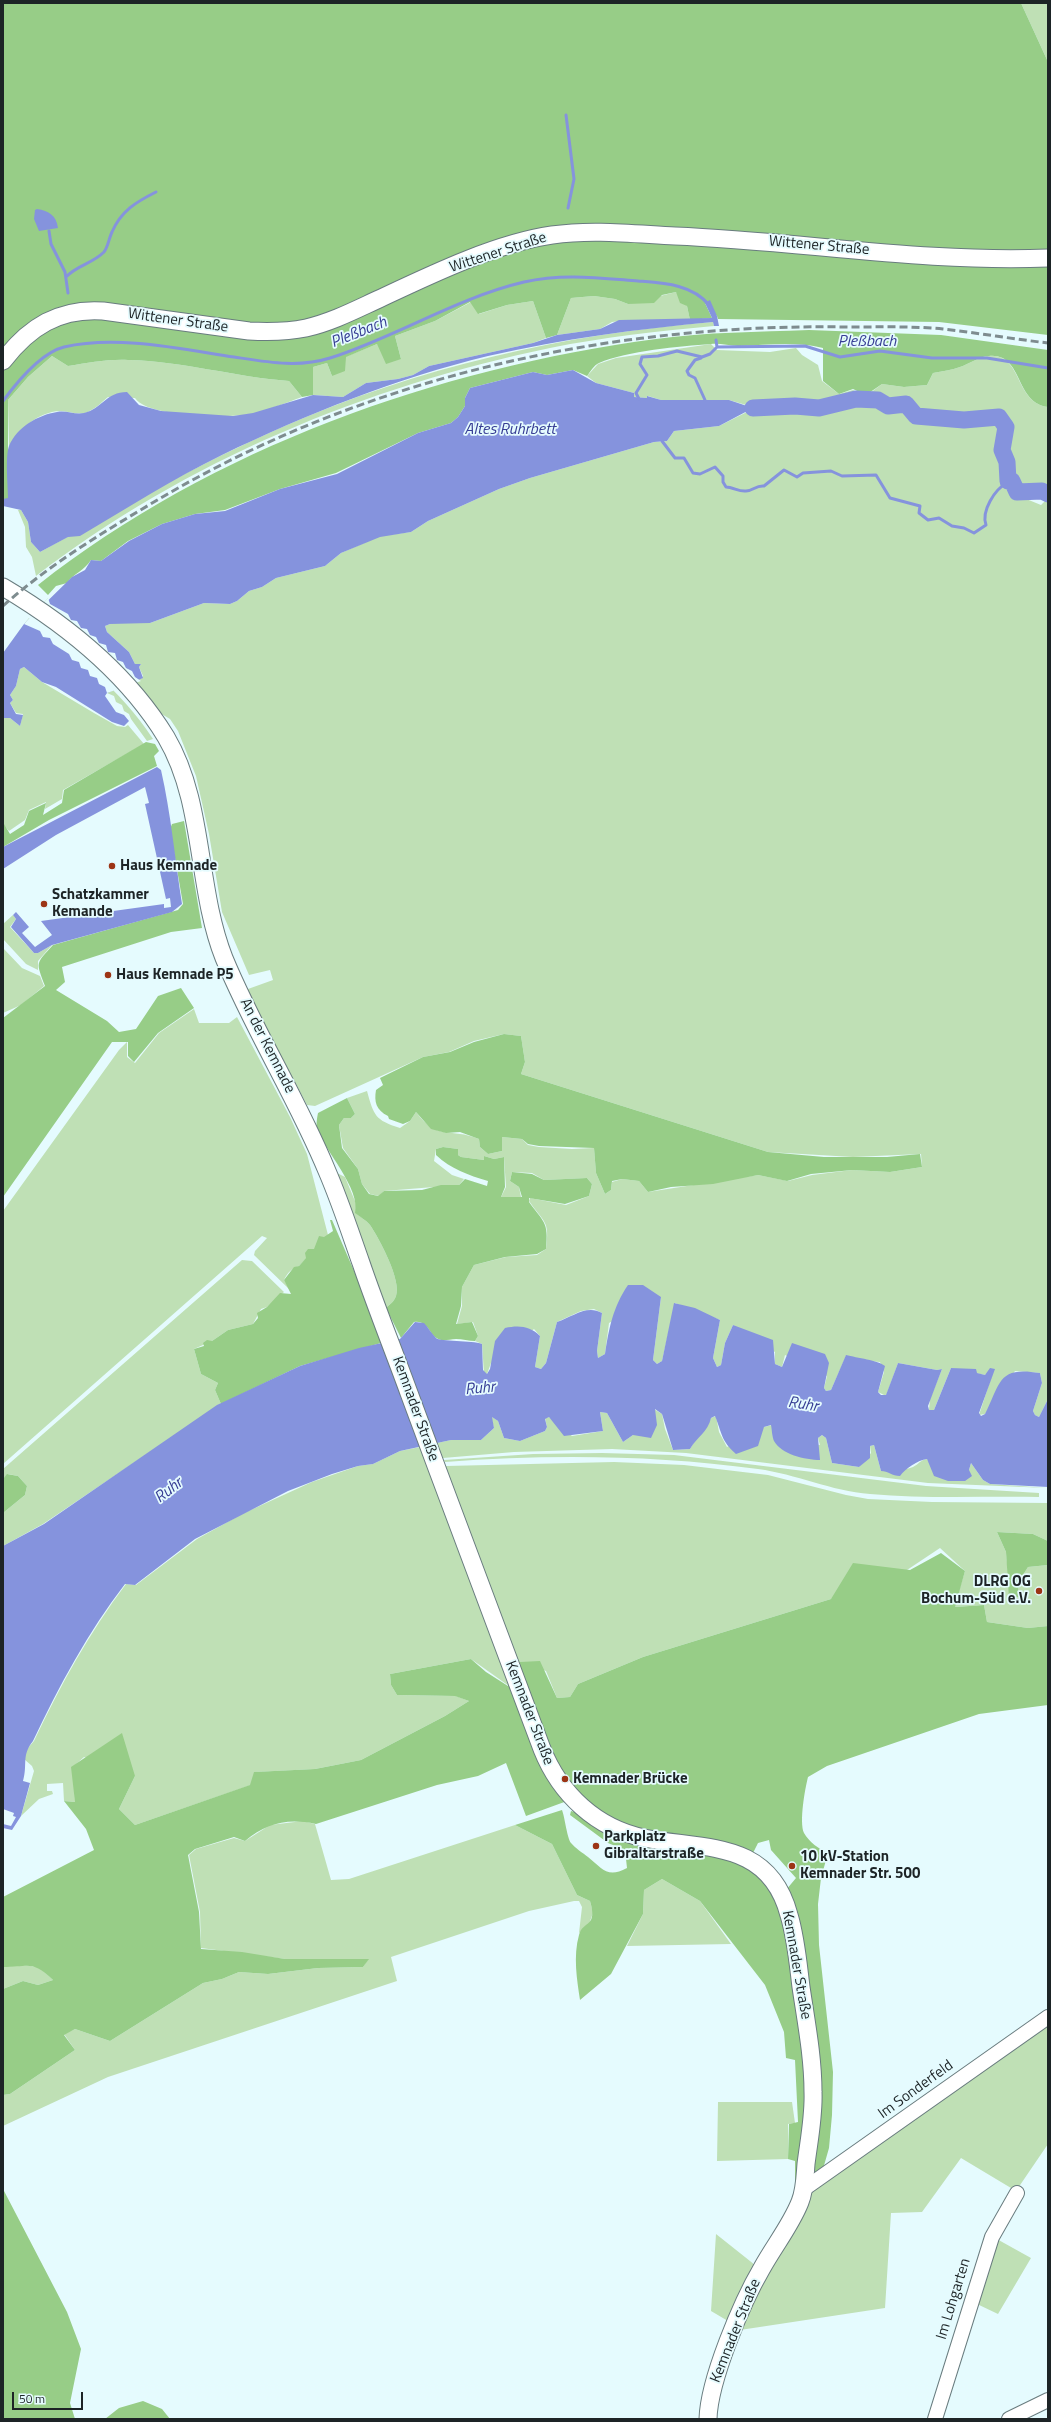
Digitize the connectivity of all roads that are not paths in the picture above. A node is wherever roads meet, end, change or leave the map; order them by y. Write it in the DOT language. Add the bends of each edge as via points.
graph roads {
  1 [pos="1048,258"];
  2 [pos="3,360"];
  3 [pos="3,587"];
  4 [pos="379,1311"];
  5 [pos="1048,2017"];
  6 [pos="804,2189"];
  7 [pos="1017,2194"];
  8 [pos="1048,2400"];
  9 [pos="708,2419"];
  10 [pos="935,2419"];
  11 [pos="1009,2419"];
  1 -- 2 [label="main road, Wittener Straße" via="984,258 903,253 724,238 605,233 552,235 523,242 430,275 336,318 306,328 272,332 249,331 103,310 80,310 53,317 39,325 16,343"];
  3 -- 4 [label="main road, An der Kemnade" via="66,629 129,686 150,713 174,753 188,790 209,911 222,952 248,1010 315,1143"];
  4 -- 6 [label="main road, Kemnader Straße" via="530,1718 556,1778 576,1802 614,1828 643,1838 713,1846 736,1853 757,1866 780,1891 790,1917 813,2078 813,2108"];
  5 -- 6 [label="street, Im Sonderfeld"];
  6 -- 9 [label="main road, Kemnader Straße" via="797,2209 748,2295 712,2391"];
  7 -- 10 [label="street, Im Lohgarten" via="992,2237"];
  8 -- 11 [label="street"];
}
